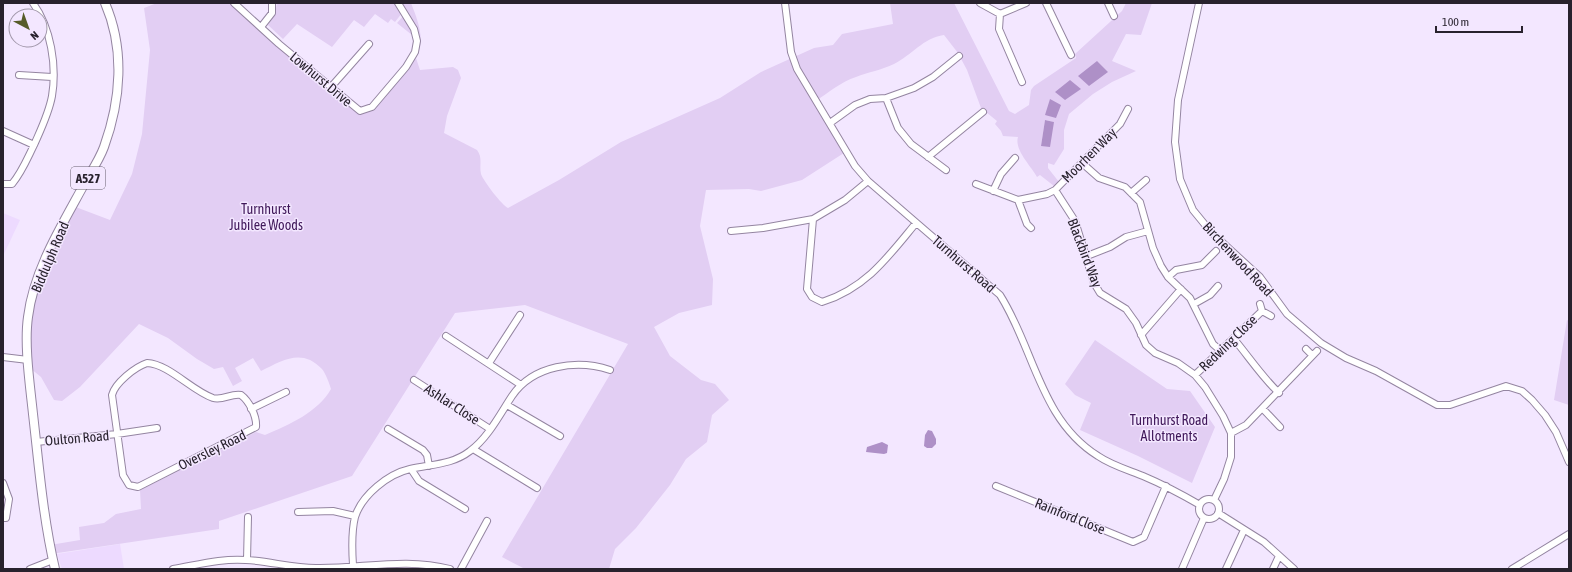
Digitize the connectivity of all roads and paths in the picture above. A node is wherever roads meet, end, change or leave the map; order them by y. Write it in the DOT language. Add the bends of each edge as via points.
graph roads {
  1 [pos="33,3"];
  2 [pos="105,3"];
  3 [pos="234,3"];
  4 [pos="272,3"];
  5 [pos="398,3"];
  6 [pos="785,3"];
  7 [pos="980,3"];
  8 [pos="1026,3"];
  9 [pos="1046,3"];
  10 [pos="1108,3"];
  11 [pos="1199,3"];
  12 [pos="1000,14"];
  13 [pos="1114,16"];
  14 [pos="261,27"];
  15 [pos="369,44"];
  16 [pos="1071,55"];
  17 [pos="959,56"];
  18 [pos="19,75"];
  19 [pos="52,77"];
  20 [pos="1022,82"];
  21 [pos="331,87"];
  22 [pos="886,98"];
  23 [pos="1128,109"];
  24 [pos="983,112"];
  25 [pos="1123,119"];
  26 [pos="830,123"];
  27 [pos="1129,123"];
  28 [pos="3,131"];
  29 [pos="34,145"];
  30 [pos="928,157"];
  31 [pos="1015,158"];
  32 [pos="1082,163"];
  33 [pos="946,170"];
  34 [pos="1147,179"];
  35 [pos="868,181"];
  36 [pos="3,184"];
  37 [pos="976,184"];
  38 [pos="1055,190"];
  39 [pos="993,191"];
  40 [pos="1131,192"];
  41 [pos="1018,200"];
  42 [pos="813,219"];
  43 [pos="916,223"];
  44 [pos="1027,226"];
  45 [pos="731,231"];
  46 [pos="1148,231"];
  47 [pos="1216,251"];
  48 [pos="1087,256"];
  49 [pos="1168,277"];
  50 [pos="1218,286"];
  51 [pos="1181,289"];
  52 [pos="1194,304"];
  53 [pos="1260,304"];
  54 [pos="1262,311"];
  55 [pos="520,315"];
  56 [pos="1272,316"];
  57 [pos="1142,335"];
  58 [pos="446,336"];
  59 [pos="1234,339"];
  60 [pos="1306,349"];
  61 [pos="1221,351"];
  62 [pos="3,357"];
  63 [pos="28,360"];
  64 [pos="489,363"];
  65 [pos="610,370"];
  66 [pos="1195,375"];
  67 [pos="414,380"];
  68 [pos="521,385"];
  69 [pos="286,392"];
  70 [pos="1279,393"];
  71 [pos="507,405"];
  72 [pos="251,409"];
  73 [pos="1263,409"];
  74 [pos="1280,427"];
  75 [pos="157,428"];
  76 [pos="388,429"];
  77 [pos="490,429"];
  78 [pos="558,432"];
  79 [pos="1231,433"];
  80 [pos="117,434"];
  81 [pos="36,442"];
  82 [pos="473,449"];
  83 [pos="1569,462"];
  84 [pos="429,466"];
  85 [pos="411,469"];
  86 [pos="3,483"];
  87 [pos="996,486"];
  88 [pos="1166,486"];
  89 [pos="536,488"];
  90 [pos="1214,500"];
  91 [pos="1200,505"];
  92 [pos="465,509"];
  93 [pos="298,512"];
  94 [pos="1218,514"];
  95 [pos="355,516"];
  96 [pos="248,517"];
  97 [pos="3,518"];
  98 [pos="1204,518"];
  99 [pos="487,521"];
  100 [pos="1244,530"];
  101 [pos="1569,534"];
  102 [pos="1279,556"];
  103 [pos="53,560"];
  104 [pos="247,560"];
  105 [pos="353,565"];
  106 [pos="401,566"];
  107 [pos="30,569"];
  108 [pos="55,569"];
  109 [pos="173,569"];
  110 [pos="317,569"];
  111 [pos="450,569"];
  112 [pos="461,569"];
  113 [pos="1182,569"];
  114 [pos="1226,569"];
  115 [pos="1273,569"];
  116 [pos="1294,569"];
  117 [pos="1512,569"];
  1 -- 19 [label="street" via="50,38 53,56"];
  2 -- 63 [label="main road, Biddulph Road / A527" via="112,20 120,60 117,102 104,148 48,253 34,290 27,318"];
  3 -- 14 [label="street, Lowhurst Drive"];
  4 -- 14 [label="street" via="272,13"];
  5 -- 21 [label="street, Lowhurst Drive" via="410,21 417,40 414,56 406,67 372,107 360,111"];
  6 -- 26 [label="street, Turnhurst Road" via="791,52 797,69"];
  7 -- 12 [label="street"];
  8 -- 12 [label="street"];
  9 -- 16 [label="street"];
  10 -- 13 [label="street"];
  11 -- 83 [label="street, Birchenwood Road" via="1178,100 1175,142 1180,179 1193,210 1219,241 1260,277 1287,314 1321,343 1437,405 1450,405 1506,386 1522,391 1544,413 1556,432"];
  12 -- 20 [label="street" via="999,29"];
  14 -- 21 [label="street, Lowhurst Drive"];
  15 -- 21 [label="street"];
  17 -- 22 [label="street" via="933,78"];
  18 -- 19 [label="street"];
  19 -- 29 [label="street" via="49,109"];
  22 -- 26 [label="street" via="870,99 855,105"];
  22 -- 30 [label="street" via="898,128 911,144"];
  23 -- 25 [label="street, Moorhen Way"];
  24 -- 30 [label="street"];
  25 -- 27 [label="street, Moorhen Way"];
  25 -- 32 [label="street, Moorhen Way"];
  26 -- 35 [label="street, Turnhurst Road"];
  28 -- 29 [label="street"];
  29 -- 36 [label="street" via="16,179 12,184"];
  30 -- 33 [label="street"];
  31 -- 39 [label="street" via="1001,174"];
  32 -- 38 [label="street, Moorhen Way"];
  32 -- 40 [label="street" via="1099,178 1121,184"];
  34 -- 40 [label="street"];
  35 -- 42 [label="street" via="845,200"];
  35 -- 43 [label="street, Turnhurst Road"];
  37 -- 39 [label="street"];
  38 -- 41 [label="street"];
  38 -- 48 [label="street, Blackbird Way" via="1075,221"];
  39 -- 41 [label="street"];
  40 -- 46 [label="street" via="1140,202"];
  41 -- 44 [label="street"];
  42 -- 43 [label="street" via="807,289 812,297 822,302 841,296 875,271"];
  42 -- 45 [label="street"];
  43 -- 88 [label="street, Turnhurst Road" via="1000,295 1010,310 1037,378 1051,405 1073,437 1098,457"];
  46 -- 48 [label="street" via="1126,237"];
  46 -- 49 [label="street" via="1153,248"];
  47 -- 49 [label="street" via="1202,265 1176,270"];
  48 -- 57 [label="street, Blackbird Way" via="1094,283 1100,293 1126,309"];
  49 -- 51 [label="street"];
  50 -- 52 [label="street" via="1210,295"];
  51 -- 52 [label="street"];
  51 -- 57 [label="street"];
  52 -- 61 [label="street" via="1211,340"];
  53 -- 54 [label="street, Redwing Close"];
  54 -- 56 [label="street, Redwing Close"];
  54 -- 59 [label="street, Redwing Close"];
  55 -- 64 [label="street" via="518,325"];
  57 -- 66 [label="street, Blackbird Way" via="1146,345 1155,353 1178,363"];
  58 -- 64 [label="street"];
  59 -- 61 [label="street, Redwing Close"];
  59 -- 70 [label="street"];
  60 -- 70 [label="street" via="1315,353"];
  61 -- 66 [label="street, Redwing Close"];
  62 -- 63 [label="street"];
  63 -- 81 [label="main road, Biddulph Road / A527"];
  64 -- 68 [label="street"];
  65 -- 68 [label="street" via="588,364 559,366 535,375"];
  66 -- 79 [label="street, Blackbird Way" via="1205,387"];
  67 -- 77 [label="street, Ashlar Close"];
  68 -- 71 [label="street"];
  69 -- 72 [label="street"];
  70 -- 73 [label="street"];
  71 -- 77 [label="street"];
  71 -- 78 [label="street"];
  72 -- 80 [label="street, Oversley Road" via="240,395 211,397 157,365 147,363 141,365 114,388 112,395"];
  72 -- 80 [label="street, Oversley Road" via="256,423 254,429 138,487 129,485 123,475"];
  73 -- 74 [label="street"];
  73 -- 79 [label="street" via="1246,425"];
  75 -- 80 [label="street, Oulton Road"];
  76 -- 84 [label="street" via="396,438 423,450"];
  77 -- 82 [label="street"];
  79 -- 90 [label="street, Blackbird Way" via="1231,457"];
  80 -- 81 [label="street, Oulton Road"];
  81 -- 103 [label="main road, Biddulph Road / A527"];
  82 -- 84 [label="street" via="456,461"];
  82 -- 89 [label="street"];
  84 -- 85 [label="street"];
  85 -- 92 [label="street" via="419,481 455,506"];
  85 -- 95 [label="street" via="382,483 367,497"];
  86 -- 97 [label="street" via="9,499 6,518"];
  87 -- 88 [label="street, Rainford Close" via="1133,542 1144,537"];
  88 -- 91 [label="street, Turnhurst Road"];
  90 -- 91 [label="street" via="1204,500"];
  90 -- 94 [label="street" via="1219,506"];
  91 -- 98 [label="street" via="1199,511"];
  93 -- 95 [label="street" via="333,511"];
  94 -- 98 [label="street" via="1213,518"];
  94 -- 100 [label="street"];
  95 -- 105 [label="street" via="352,532"];
  96 -- 104 [label="street"];
  98 -- 113 [label="street"];
  99 -- 112 [label="street"];
  100 -- 102 [label="street" via="1264,542"];
  100 -- 114 [label="street"];
  101 -- 117 [label="street"];
  102 -- 115 [label="street"];
  102 -- 116 [label="street"];
  103 -- 107 [label="street"];
  103 -- 108 [label="main road, Biddulph Road / A527"];
  104 -- 109 [label="street" via="219,561"];
  104 -- 110 [label="street"];
  105 -- 106 [label="street"];
  105 -- 110 [label="street"];
  106 -- 111 [label="street" via="430,564"];
}
